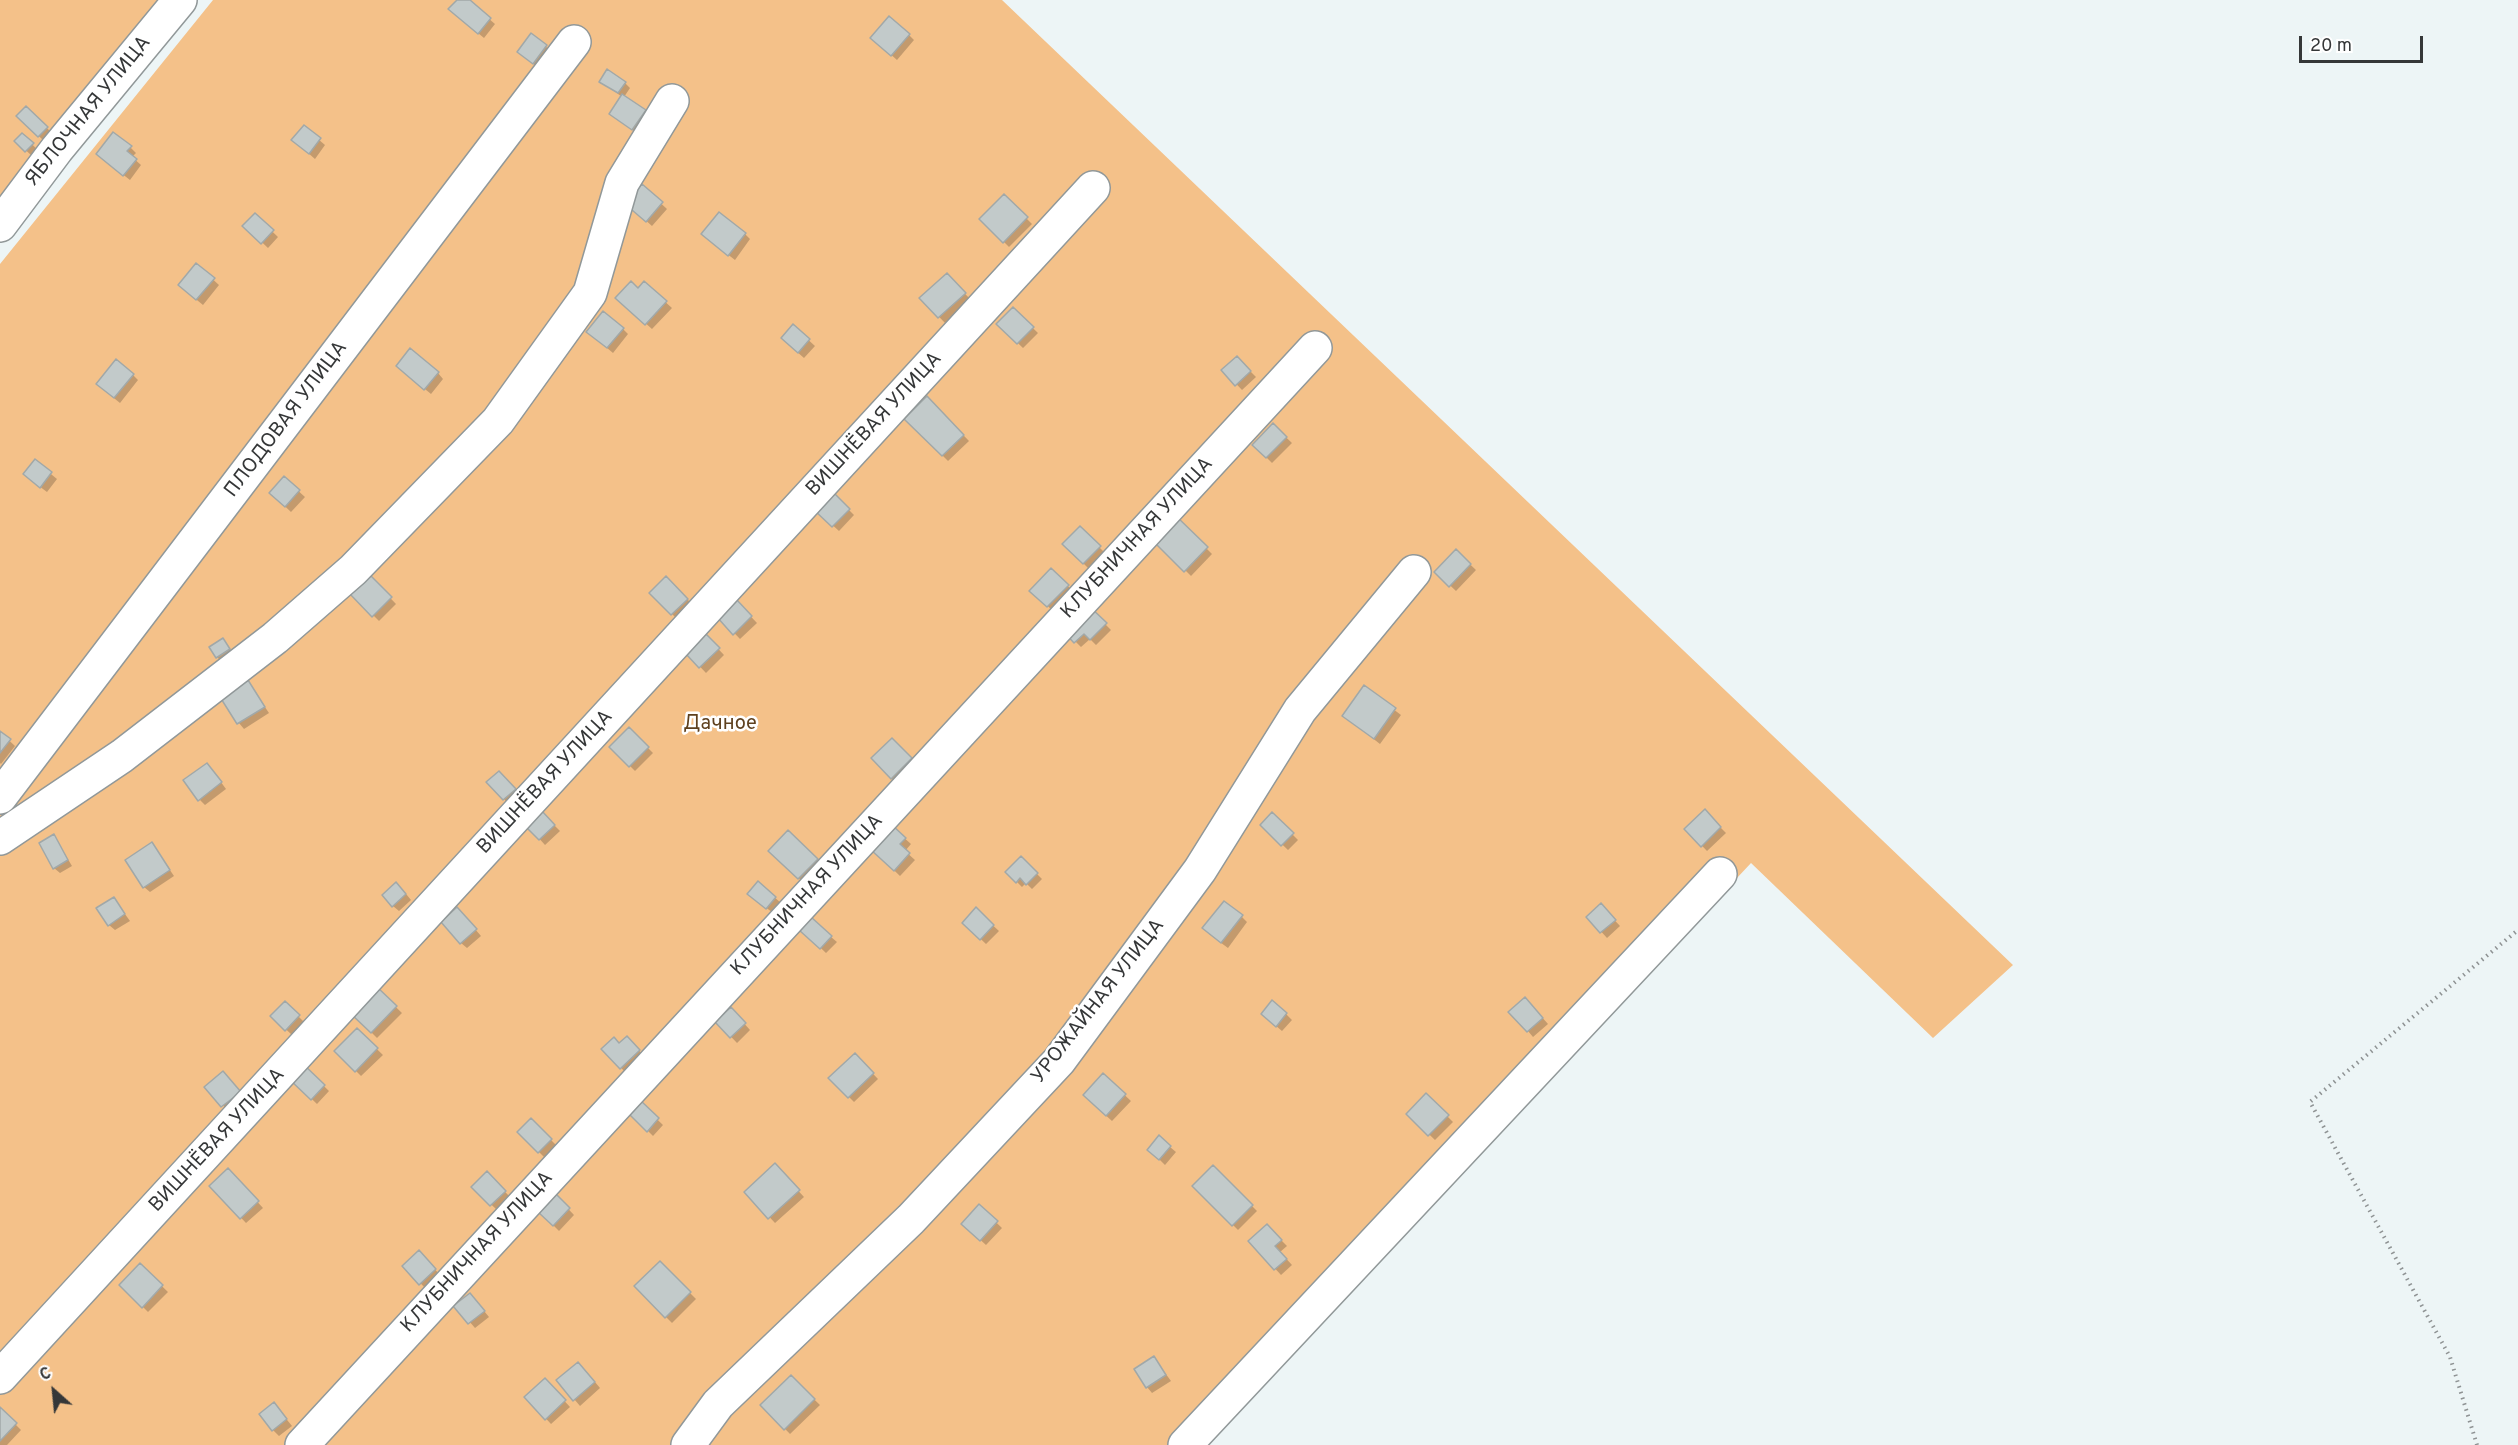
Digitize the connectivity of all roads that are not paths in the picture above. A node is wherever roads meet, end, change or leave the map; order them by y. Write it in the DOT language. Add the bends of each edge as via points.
graph roads {
  1 [pos="180,0"];
  2 [pos="574,42"];
  3 [pos="672,101"];
  4 [pos="1093,188"];
  5 [pos="0,225"];
  6 [pos="1315,348"];
  7 [pos="1414,572"];
  8 [pos="0,797"];
  9 [pos="0,838"];
  10 [pos="1720,874"];
  11 [pos="0,1377"];
  12 [pos="302,1445"];
  13 [pos="688,1445"];
  14 [pos="1185,1445"];
  1 -- 5 [label="street, ЯБЛОЧНАЯ УЛИЦА"];
  2 -- 8 [label="street, ПЛОДОВАЯ УЛИЦА"];
  3 -- 9 [label="street" via="622,183 590,293 498,421 353,570 275,638 122,756"];
  4 -- 11 [label="street, ВИШНЁВАЯ УЛИЦА"];
  6 -- 12 [label="street, КЛУБНИЧНАЯ УЛИЦА"];
  7 -- 13 [label="street, УРОЖАЙНАЯ УЛИЦА" via="1300,710 1200,870 1059,1061 911,1220 718,1404"];
  10 -- 14 [label="street"];
}
